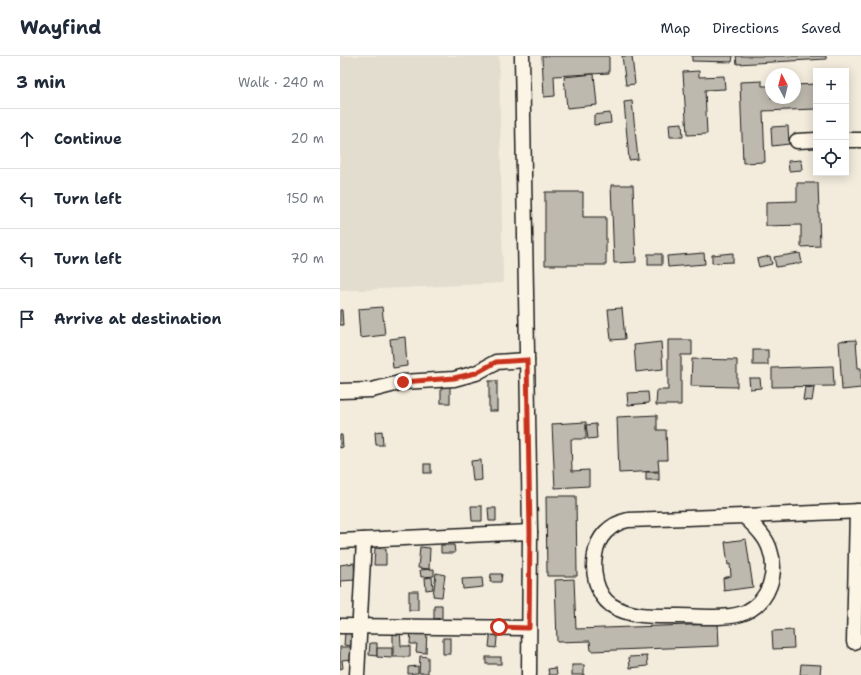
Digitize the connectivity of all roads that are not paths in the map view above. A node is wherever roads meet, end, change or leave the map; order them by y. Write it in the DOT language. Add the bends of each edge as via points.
graph roads {
  1 [pos="522,56"];
  2 [pos="813,140"];
  3 [pos="849,140"];
  4 [pos="861,140"];
  5 [pos="797,141"];
  6 [pos="527,360"];
  7 [pos="340,391"];
  8 [pos="859,511"];
  9 [pos="744,516"];
  10 [pos="530,532"];
  11 [pos="364,540"];
  12 [pos="340,541"];
  13 [pos="360,625"];
  14 [pos="340,626"];
  15 [pos="529,628"];
  16 [pos="854,642"];
  17 [pos="357,675"];
  18 [pos="529,675"];
  1 -- 6 [label="street"];
  2 -- 5 [label="street"];
  3 -- 4 [label="street"];
  6 -- 7 [label="street" via="496,362 476,373 454,378 403,382 372,390"];
  6 -- 10 [label="street"];
  8 -- 9 [label="street"];
  8 -- 16 [label="street"];
  9 -- 9 [label="street" via="628,520 611,526 596,550 594,572 604,599 611,605 648,616 730,616 746,612 758,603 770,586 773,564 770,549 763,536"];
  10 -- 11 [label="street"];
  10 -- 15 [label="street"];
  11 -- 12 [label="street"];
  11 -- 13 [label="street"];
  13 -- 14 [label="street"];
  13 -- 15 [label="street"];
  13 -- 17 [label="street"];
  15 -- 18 [label="street"];
}
